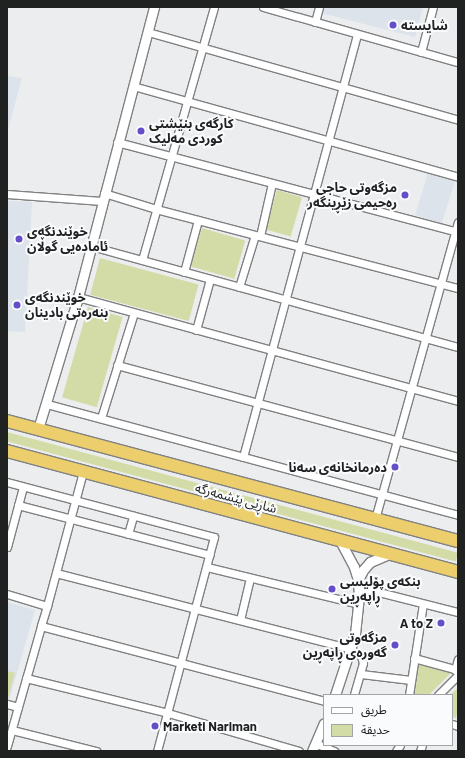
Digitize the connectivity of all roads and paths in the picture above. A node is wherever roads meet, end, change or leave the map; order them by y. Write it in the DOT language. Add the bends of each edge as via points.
graph roads {
  1 [pos="154,7"];
  2 [pos="214,7"];
  3 [pos="263,7"];
  4 [pos="319,7"];
  5 [pos="432,7"];
  6 [pos="315,22"];
  7 [pos="148,32"];
  8 [pos="357,35"];
  9 [pos="202,47"];
  10 [pos="421,52"];
  11 [pos="458,62"];
  12 [pos="133,86"];
  13 [pos="343,87"];
  14 [pos="187,101"];
  15 [pos="458,120"];
  16 [pos="328,140"];
  17 [pos="118,142"];
  18 [pos="171,156"];
  19 [pos="458,176"];
  20 [pos="272,183"];
  21 [pos="7,194"];
  22 [pos="314,194"];
  23 [pos="103,197"];
  24 [pos="156,209"];
  25 [pos="198,220"];
  26 [pos="458,222"];
  27 [pos="457,232"];
  28 [pos="257,236"];
  29 [pos="90,246"];
  30 [pos="300,247"];
  31 [pos="142,260"];
  32 [pos="184,272"];
  33 [pos="210,279"];
  34 [pos="441,284"];
  35 [pos="239,287"];
  36 [pos="458,288"];
  37 [pos="78,297"];
  38 [pos="286,300"];
  39 [pos="134,313"];
  40 [pos="196,330"];
  41 [pos="426,338"];
  42 [pos="458,347"];
  43 [pos="272,350"];
  44 [pos="117,365"];
  45 [pos="412,389"];
  46 [pos="458,401"];
  47 [pos="258,403"];
  48 [pos="47,404"];
  49 [pos="101,418"];
  50 [pos="7,421"];
  51 [pos="38,429"];
  52 [pos="398,440"];
  53 [pos="7,451"];
  54 [pos="243,457"];
  55 [pos="458,457"];
  56 [pos="83,472"];
  57 [pos="7,482"];
  58 [pos="23,487"];
  59 [pos="382,494"];
  60 [pos="76,501"];
  61 [pos="18,505"];
  62 [pos="458,515"];
  63 [pos="133,516"];
  64 [pos="70,519"];
  65 [pos="375,519"];
  66 [pos="128,534"];
  67 [pos="339,539"];
  68 [pos="458,541"];
  69 [pos="7,547"];
  70 [pos="392,554"];
  71 [pos="210,555"];
  72 [pos="207,567"];
  73 [pos="458,572"];
  74 [pos="56,573"];
  75 [pos="250,578"];
  76 [pos="358,584"];
  77 [pos="7,594"];
  78 [pos="358,604"];
  79 [pos="423,604"];
  80 [pos="47,606"];
  81 [pos="196,609"];
  82 [pos="458,612"];
  83 [pos="240,620"];
  84 [pos="41,626"];
  85 [pos="351,649"];
  86 [pos="414,658"];
  87 [pos="458,659"];
  88 [pos="181,662"];
  89 [pos="457,672"];
  90 [pos="361,674"];
  91 [pos="26,678"];
  92 [pos="411,680"];
  93 [pos="335,694"];
  94 [pos="354,694"];
  95 [pos="409,694"];
  96 [pos="439,694"];
  97 [pos="323,700"];
  98 [pos="7,704"];
  99 [pos="18,706"];
  100 [pos="168,713"];
  101 [pos="323,725"];
  102 [pos="12,730"];
  103 [pos="7,746"];
  104 [pos="314,747"];
  105 [pos="333,749"];
  106 [pos="96,751"];
  107 [pos="157,751"];
  108 [pos="299,751"];
  1 -- 7 [label="street"];
  2 -- 9 [label="street"];
  3 -- 6 [label="street"];
  4 -- 6 [label="street"];
  5 -- 10 [label="street"];
  6 -- 8 [label="street"];
  7 -- 9 [label="street"];
  7 -- 12 [label="street"];
  8 -- 10 [label="street"];
  8 -- 13 [label="street"];
  9 -- 13 [label="street"];
  9 -- 14 [label="street"];
  10 -- 11 [label="street"];
  12 -- 14 [label="street"];
  12 -- 17 [label="street"];
  13 -- 15 [label="street"];
  13 -- 16 [label="street"];
  14 -- 16 [label="street"];
  14 -- 18 [label="street"];
  16 -- 19 [label="street"];
  16 -- 22 [label="street"];
  17 -- 18 [label="street"];
  17 -- 23 [label="street"];
  18 -- 20 [label="street"];
  18 -- 24 [label="street"];
  20 -- 22 [label="street"];
  20 -- 28 [label="street"];
  21 -- 23 [label="street"];
  22 -- 27 [label="street"];
  22 -- 30 [label="street"];
  23 -- 24 [label="street"];
  23 -- 29 [label="street"];
  24 -- 25 [label="street"];
  24 -- 31 [label="street"];
  25 -- 28 [label="street"];
  25 -- 32 [label="street"];
  26 -- 27 [label="street"];
  27 -- 34 [label="street"];
  28 -- 30 [label="street"];
  28 -- 35 [label="street"];
  29 -- 31 [label="street"];
  29 -- 37 [label="street"];
  30 -- 34 [label="street"];
  30 -- 38 [label="street"];
  31 -- 32 [label="street"];
  32 -- 33 [label="street"];
  33 -- 35 [label="street"];
  33 -- 40 [label="street"];
  34 -- 36 [label="street"];
  34 -- 41 [label="street"];
  35 -- 38 [label="street"];
  37 -- 39 [label="street"];
  37 -- 48 [label="street"];
  38 -- 41 [label="street"];
  38 -- 43 [label="street"];
  39 -- 40 [label="street"];
  39 -- 44 [label="street"];
  40 -- 43 [label="street"];
  41 -- 42 [label="street"];
  41 -- 45 [label="street"];
  43 -- 45 [label="street"];
  43 -- 47 [label="street"];
  44 -- 47 [label="street"];
  44 -- 49 [label="street"];
  45 -- 46 [label="street"];
  45 -- 52 [label="street"];
  47 -- 52 [label="street"];
  47 -- 54 [label="street"];
  48 -- 49 [label="street"];
  48 -- 51 [label="street"];
  49 -- 54 [label="street"];
  50 -- 51 [label="highway, شاڕێی پێشمەرگە"];
  51 -- 65 [label="highway, شاڕێی پێشمەرگە"];
  52 -- 55 [label="street"];
  52 -- 59 [label="street"];
  53 -- 56 [label="highway, شاڕێی پێشمەرگە"];
  54 -- 59 [label="street"];
  56 -- 60 [label="street"];
  56 -- 67 [label="highway, شاڕێی پێشمەرگە"];
  57 -- 58 [label="street"];
  58 -- 60 [label="street"];
  58 -- 61 [label="street"];
  59 -- 62 [label="street"];
  59 -- 65 [label="street"];
  60 -- 63 [label="street"];
  60 -- 64 [label="street"];
  61 -- 64 [label="street"];
  61 -- 69 [label="street"];
  63 -- 66 [label="street"];
  63 -- 71 [label="street" via="214,537"];
  64 -- 66 [label="street"];
  64 -- 74 [label="street"];
  65 -- 68 [label="highway, شاڕێی پێشمەرگە"];
  66 -- 71 [label="street"];
  67 -- 70 [label="highway, شاڕێی پێشمەرگە"];
  67 -- 76 [label="street" via="351,560"];
  70 -- 73 [label="highway, شاڕێی پێشمەرگە"];
  70 -- 76 [label="street" via="370,562 363,570"];
  71 -- 72 [label="street"];
  72 -- 75 [label="street"];
  72 -- 81 [label="street"];
  74 -- 80 [label="street"];
  74 -- 81 [label="street"];
  75 -- 78 [label="street"];
  75 -- 83 [label="street"];
  76 -- 78 [label="street"];
  76 -- 79 [label="street"];
  77 -- 80 [label="street"];
  78 -- 85 [label="street"];
  79 -- 82 [label="street"];
  79 -- 86 [label="street"];
  80 -- 84 [label="street"];
  81 -- 83 [label="street"];
  81 -- 88 [label="street"];
  83 -- 85 [label="street"];
  84 -- 88 [label="street"];
  84 -- 91 [label="street"];
  85 -- 90 [label="street" via="361,656"];
  85 -- 93 [label="street"];
  86 -- 89 [label="street"];
  86 -- 92 [label="street"];
  87 -- 89 [label="street"];
  88 -- 97 [label="street"];
  88 -- 100 [label="street"];
  89 -- 96 [label="street"];
  90 -- 92 [label="street"];
  90 -- 94 [label="street"];
  91 -- 99 [label="street"];
  91 -- 100 [label="street"];
  92 -- 95 [label="street"];
  98 -- 99 [label="street"];
  99 -- 102 [label="street"];
  100 -- 107 [label="street"];
  100 -- 108 [label="street"];
  101 -- 104 [label="street"];
  102 -- 103 [label="street"];
  102 -- 106 [label="street"];
  104 -- 105 [label="street"];
}
